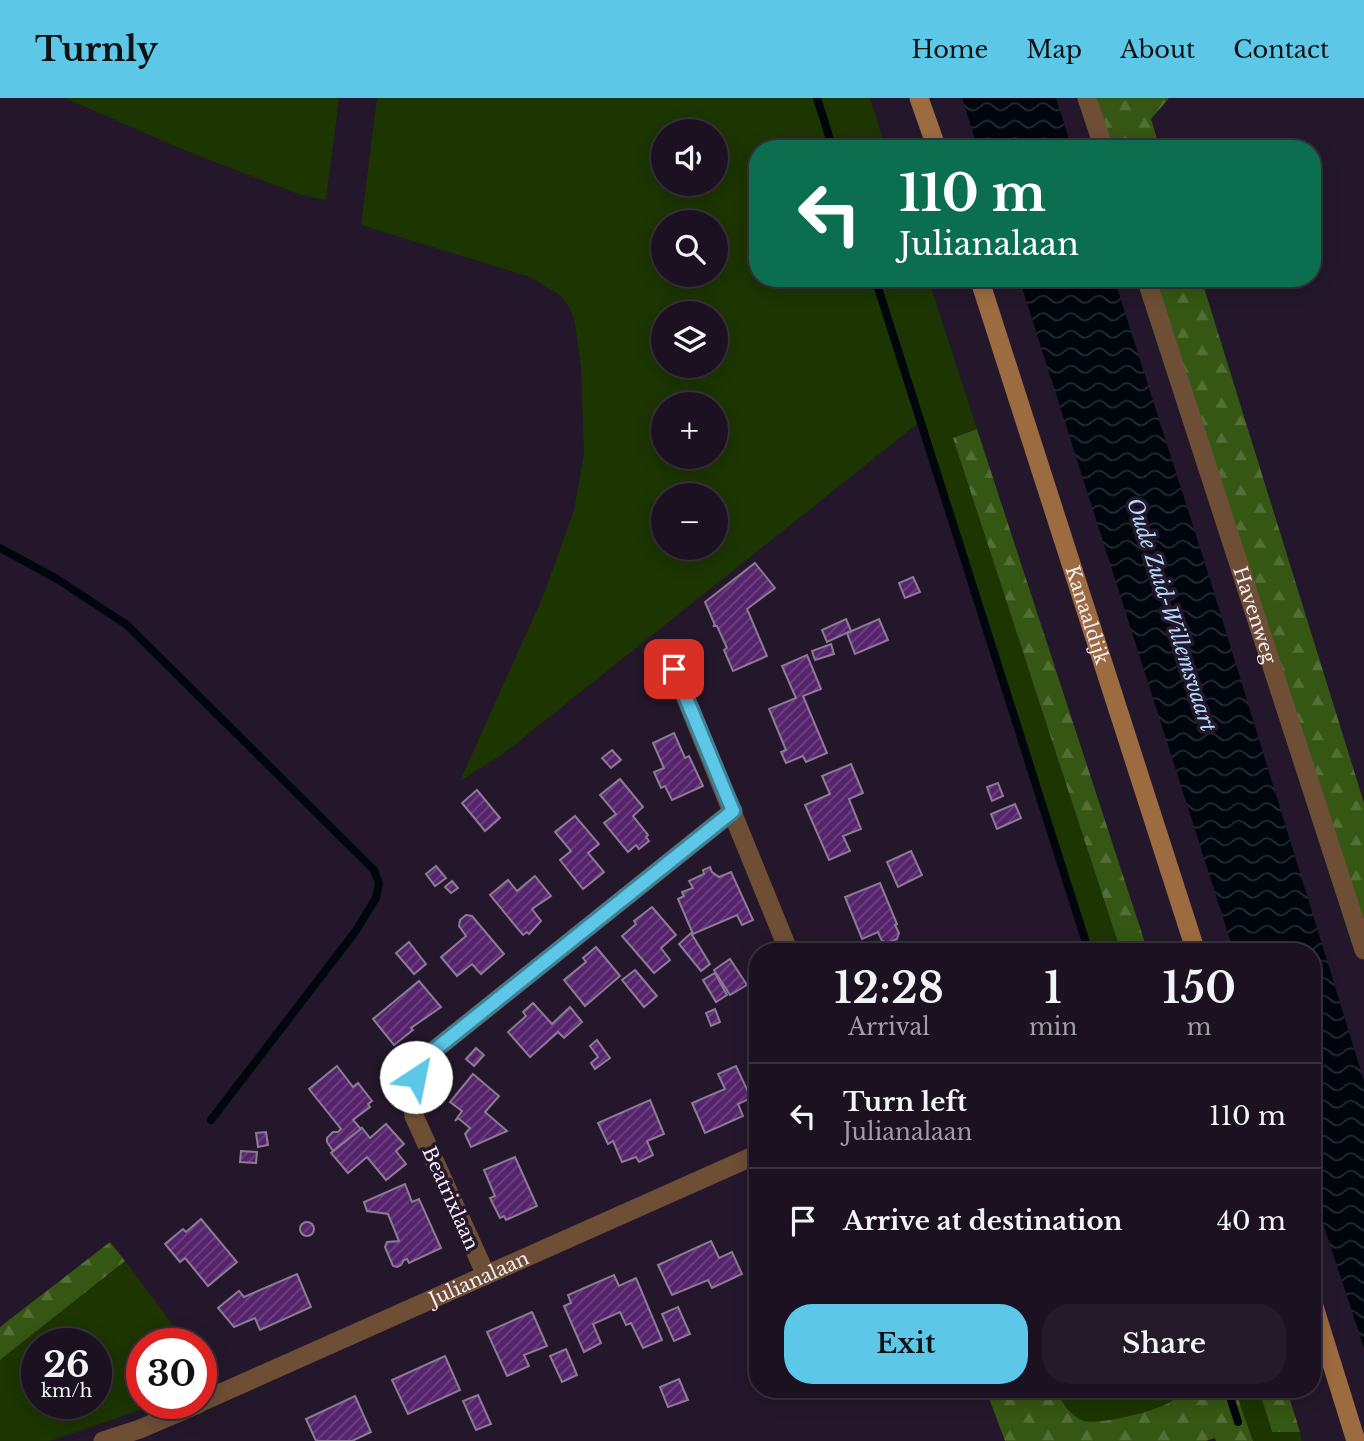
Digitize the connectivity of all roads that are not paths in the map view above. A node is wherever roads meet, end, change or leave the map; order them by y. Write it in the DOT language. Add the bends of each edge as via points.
graph roads {
  1 [pos="919,98"];
  2 [pos="1087,98"];
  3 [pos="934,140"];
  4 [pos="1101,140"];
  5 [pos="982,287"];
  6 [pos="1149,287"];
  7 [pos="674,669"];
  8 [pos="733,811"];
  9 [pos="785,943"];
  10 [pos="1193,943"];
  11 [pos="1364,950"];
  12 [pos="749,1158"];
  13 [pos="486,1275"];
  14 [pos="1321,1329"];
  15 [pos="217,1395"];
  16 [pos="171,1419"];
  17 [pos="142,1435"];
  18 [pos="103,1441"];
  19 [pos="1356,1441"];
  1 -- 3 [label="main road"];
  2 -- 4 [label="street"];
  5 -- 10 [label="main road, Kanaaldijk"];
  6 -- 11 [label="street, Havenweg"];
  7 -- 8 [label="street"];
  8 -- 9 [label="street"];
  8 -- 13 [label="street, Beatrixlaan" via="422,1060 411,1094 414,1116"];
  12 -- 13 [label="street, Julianalaan"];
  13 -- 15 [label="street, Julianalaan"];
  14 -- 19 [label="main road"];
  16 -- 17 [label="street, Julianalaan"];
  17 -- 18 [label="street, Julianalaan"];
}
